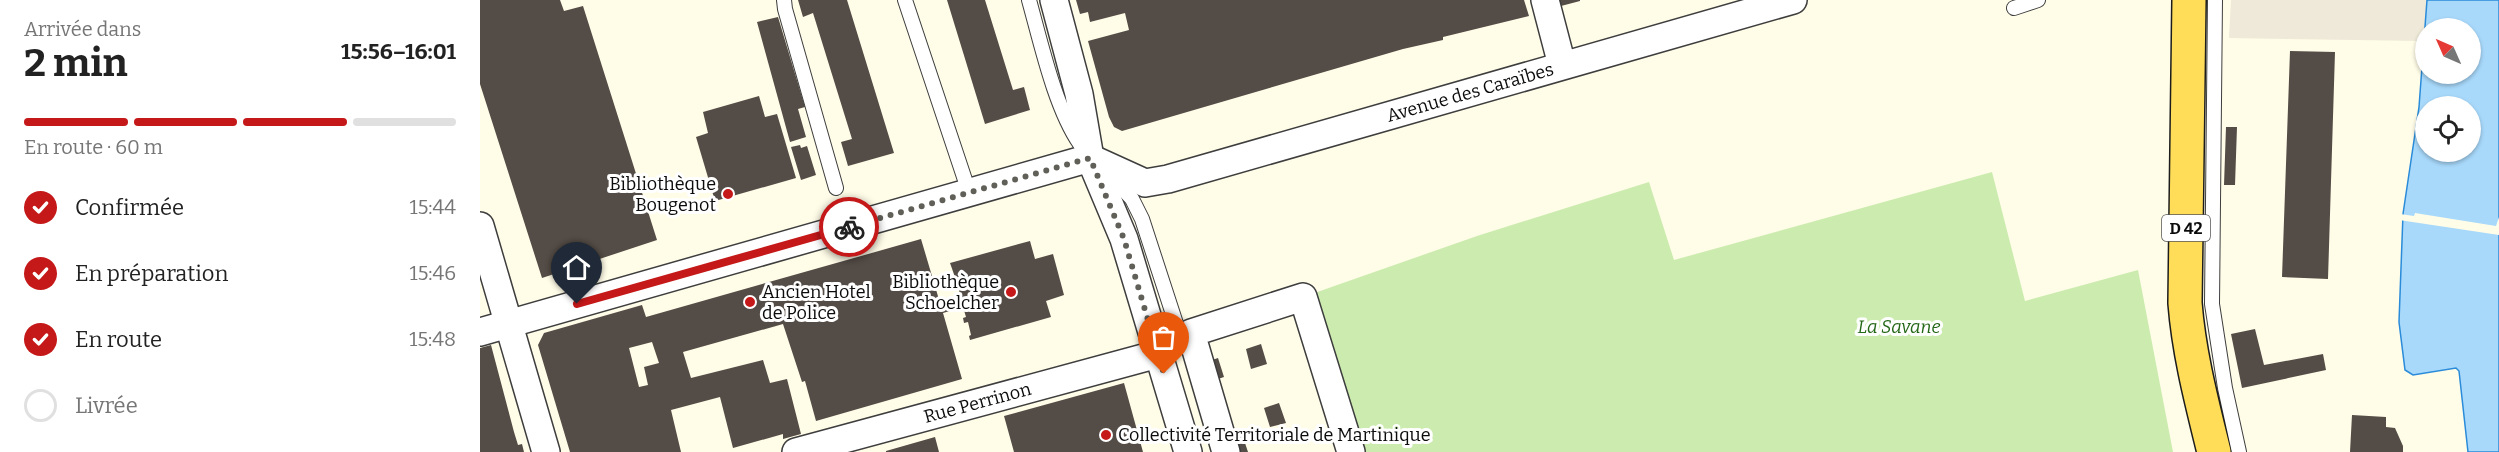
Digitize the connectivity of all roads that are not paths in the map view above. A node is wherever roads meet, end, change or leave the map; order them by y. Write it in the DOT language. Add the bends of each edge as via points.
graph roads {
  1 [pos="784,0"];
  2 [pos="905,0"];
  3 [pos="1029,0"];
  4 [pos="1054,0"];
  5 [pos="1545,0"];
  6 [pos="1793,0"];
  7 [pos="2038,0"];
  8 [pos="2189,0"];
  9 [pos="2215,0"];
  10 [pos="2014,8"];
  11 [pos="1562,65"];
  12 [pos="1090,158"];
  13 [pos="836,188"];
  14 [pos="969,192"];
  15 [pos="1129,197"];
  16 [pos="480,226"];
  17 [pos="508,324"];
  18 [pos="480,332"];
  19 [pos="1158,354"];
  20 [pos="546,452"];
  21 [pos="796,452"];
  22 [pos="1188,452"];
  23 [pos="1214,452"];
  24 [pos="1226,452"];
  25 [pos="1351,452"];
  26 [pos="2214,452"];
  27 [pos="2239,452"];
  1 -- 13 [label="lane"];
  2 -- 14 [label="lane"];
  3 -- 12 [label="lane" via="1058,97 1073,135"];
  4 -- 12 [label="street" via="1079,94"];
  5 -- 11 [label="street"];
  6 -- 11 [label="street, Avenue des Caraïbes"];
  7 -- 10 [label="lane"];
  8 -- 26 [label="main road, D 42" via="2186,303 2191,352"];
  9 -- 27 [label="lane" via="2212,304 2224,388"];
  11 -- 15 [label="street, Avenue des Caraïbes" via="1168,179"];
  12 -- 14 [label="street"];
  12 -- 15 [label="street"];
  12 -- 15 [label="street"];
  14 -- 17 [label="street"];
  15 -- 19 [label="street" via="1124,239"];
  15 -- 23 [label="lane" via="1155,255"];
  16 -- 17 [label="street"];
  17 -- 18 [label="street"];
  17 -- 20 [label="street"];
  19 -- 21 [label="street, Rue Perrinon"];
  19 -- 22 [label="street"];
  24 -- 25 [label="street" via="1191,333 1303,297"];
}
